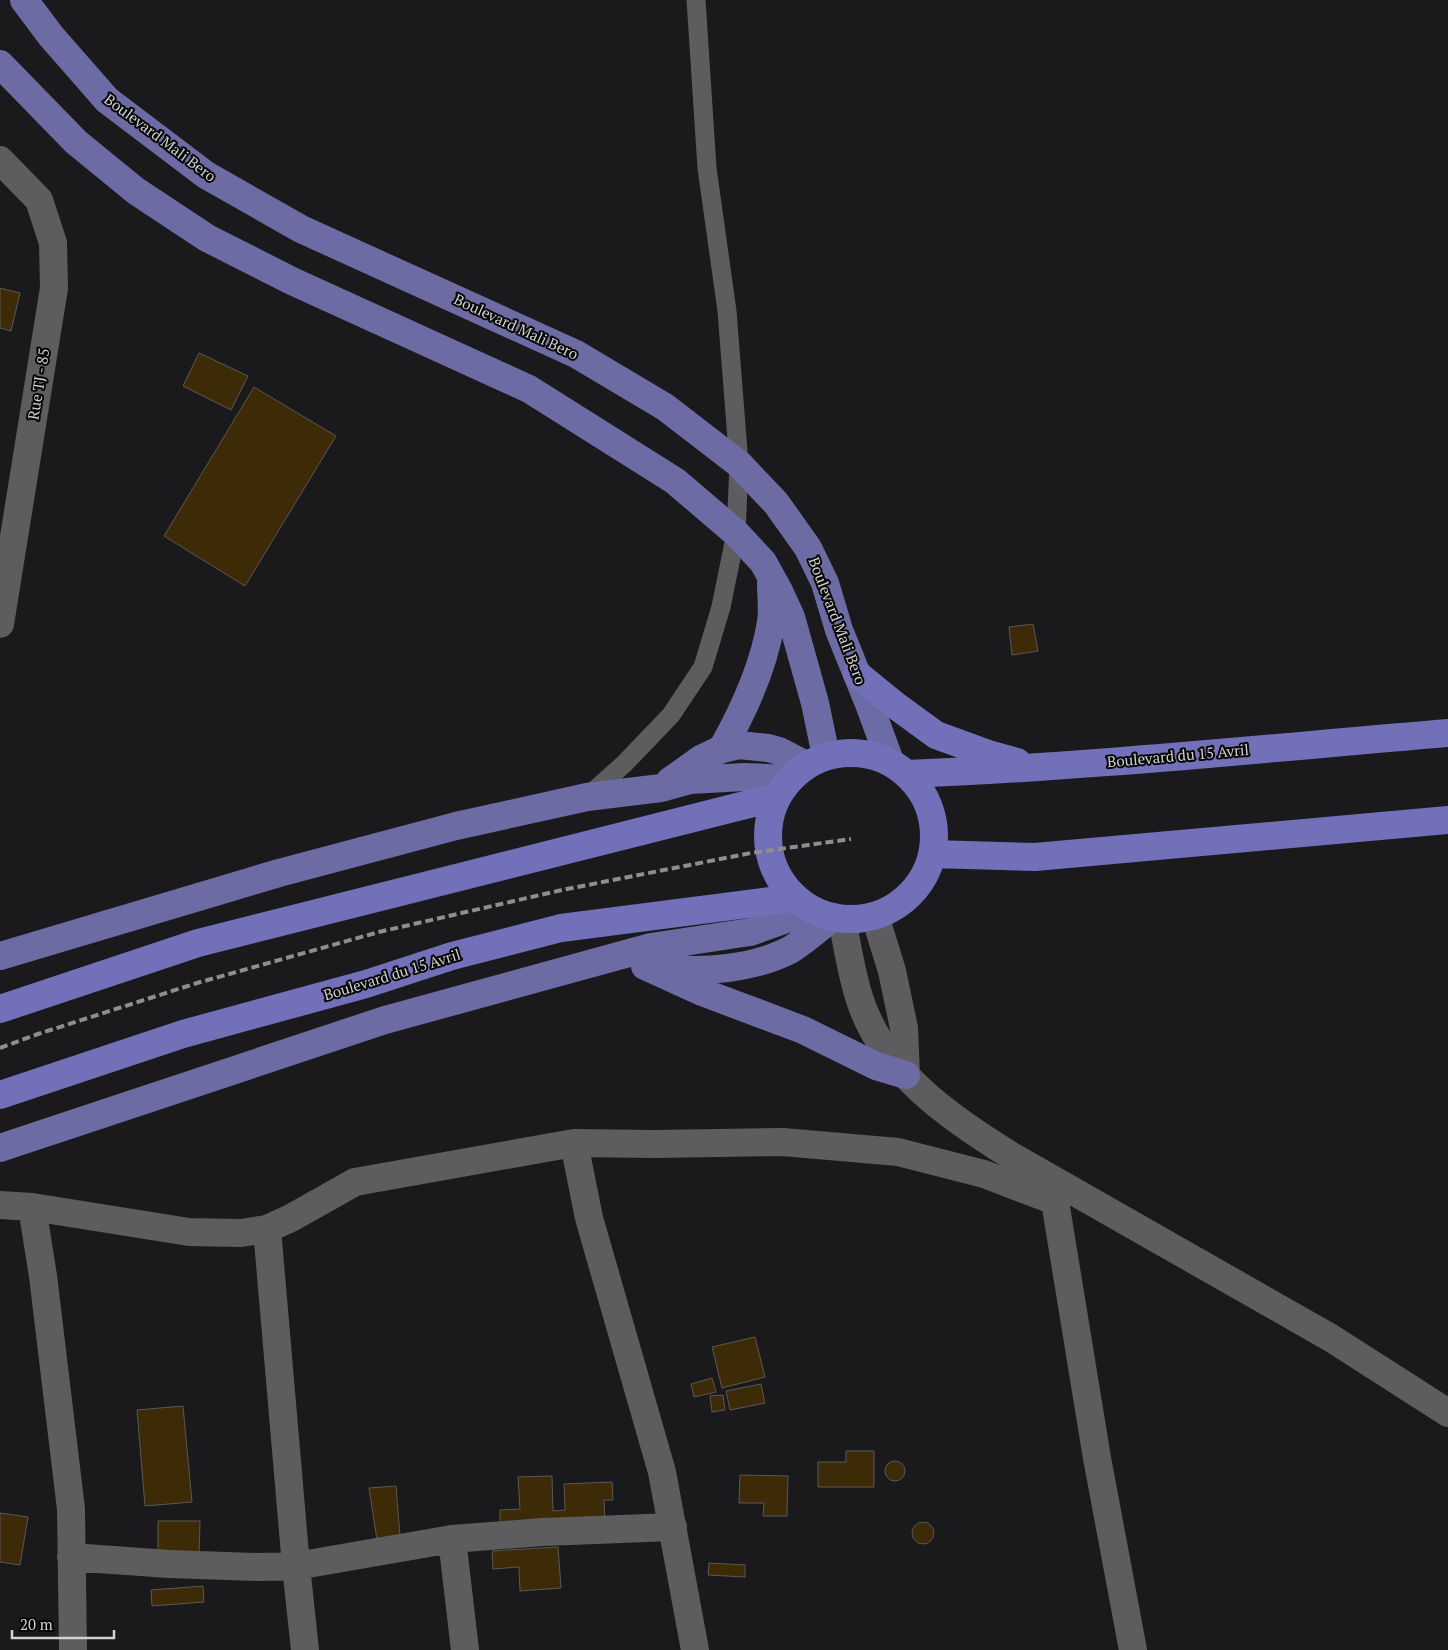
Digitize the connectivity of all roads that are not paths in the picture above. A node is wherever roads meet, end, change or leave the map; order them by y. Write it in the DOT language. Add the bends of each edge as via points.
graph roads {
  1 [pos="24,0"];
  2 [pos="696,0"];
  3 [pos="0,64"];
  4 [pos="0,160"];
  5 [pos="740,464"];
  6 [pos="736,533"];
  7 [pos="771,576"];
  8 [pos="0,624"];
  9 [pos="857,674"];
  10 [pos="1448,733"];
  11 [pos="722,749"];
  12 [pos="1030,766"];
  13 [pos="899,768"];
  14 [pos="800,774"];
  15 [pos="661,788"];
  16 [pos="587,797"];
  17 [pos="1448,820"];
  18 [pos="932,854"];
  19 [pos="820,911"];
  20 [pos="875,916"];
  21 [pos="0,956"];
  22 [pos="615,957"];
  23 [pos="646,966"];
  24 [pos="0,1009"];
  25 [pos="906,1075"];
  26 [pos="0,1095"];
  27 [pos="574,1143"];
  28 [pos="0,1148"];
  29 [pos="1052,1189"];
  30 [pos="0,1204"];
  31 [pos="32,1208"];
  32 [pos="267,1229"];
  33 [pos="1448,1413"];
  34 [pos="673,1527"];
  35 [pos="452,1539"];
  36 [pos="71,1557"];
  37 [pos="296,1566"];
  38 [pos="73,1650"];
  39 [pos="305,1650"];
  40 [pos="465,1650"];
  41 [pos="696,1650"];
  42 [pos="1133,1650"];
  1 -- 5 [label="main road, Boulevard Mali Bero" via="107,100 206,175 302,229 576,354 665,407"];
  2 -- 5 [label="lane" via="707,168 727,311"];
  3 -- 6 [label="main road" via="76,142 136,191 207,238 292,281 530,389 675,481"];
  4 -- 8 [label="street, Rue TJ - 85" via="39,200 53,243 54,288"];
  5 -- 6 [label="lane"];
  5 -- 9 [label="main road, Boulevard Mali Bero" via="776,503 808,548 825,583"];
  6 -- 7 [label="main road" via="763,562"];
  6 -- 16 [label="lane" via="721,607 703,667 671,715"];
  7 -- 11 [label="main road" via="772,620 766,648 742,713"];
  7 -- 14 [label="main road" via="791,618 815,703"];
  9 -- 12 [label="highway" via="936,734"];
  9 -- 13 [label="main road, Boulevard Mali Bero"];
  10 -- 12 [label="highway, Boulevard du 15 Avril"];
  11 -- 14 [label="main road" via="739,745 779,751"];
  11 -- 15 [label="main road" via="701,758"];
  12 -- 13 [label="highway, Boulevard du 15 Avril" via="998,770"];
  13 -- 14 [label="highway" via="869,754 848,752"];
  13 -- 18 [label="highway" via="922,791 931,810"];
  14 -- 15 [label="main road" via="690,780"];
  14 -- 19 [label="highway" via="769,818 769,851 780,881"];
  14 -- 24 [label="highway" via="198,943"];
  15 -- 16 [label="main road"];
  16 -- 21 [label="main road" via="456,826 279,873"];
  17 -- 18 [label="highway" via="1035,857"];
  18 -- 20 [label="highway" via="925,874 912,892"];
  19 -- 20 [label="highway" via="854,920"];
  19 -- 22 [label="main road" via="750,932"];
  19 -- 23 [label="main road" via="790,949 751,965 679,970"];
  19 -- 25 [label="street" via="870,1025 883,1048"];
  19 -- 26 [label="highway, Boulevard du 15 Avril" via="552,930 183,1034"];
  20 -- 25 [label="street" via="892,971 904,1028"];
  22 -- 23 [label="main road"];
  22 -- 28 [label="main road" via="385,1020"];
  23 -- 25 [label="main road" via="702,992 804,1030 876,1066"];
  25 -- 29 [label="street" via="932,1101"];
  27 -- 29 [label="street" via="783,1142 898,1152"];
  27 -- 32 [label="street" via="355,1182"];
  27 -- 34 [label="street" via="589,1218 662,1472"];
  29 -- 33 [label="street" via="1331,1338"];
  29 -- 42 [label="street"];
  30 -- 31 [label="street"];
  31 -- 32 [label="street" via="189,1232"];
  31 -- 36 [label="street" via="71,1510"];
  32 -- 37 [label="street"];
  34 -- 35 [label="street"];
  34 -- 41 [label="street"];
  35 -- 37 [label="street"];
  35 -- 40 [label="street"];
  36 -- 37 [label="street" via="169,1564"];
  36 -- 38 [label="street"];
  37 -- 39 [label="street"];
}
